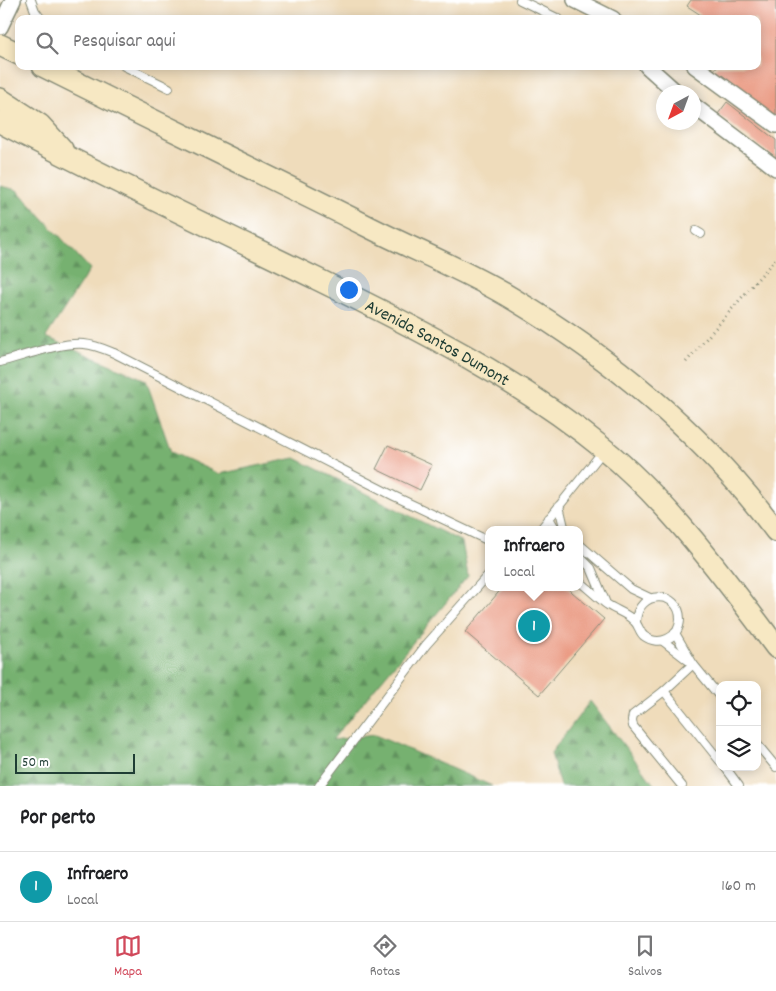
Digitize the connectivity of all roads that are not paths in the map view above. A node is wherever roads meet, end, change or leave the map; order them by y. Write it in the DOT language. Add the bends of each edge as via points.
graph roads {
  1 [pos="13,0"];
  2 [pos="32,0"];
  3 [pos="520,0"];
  4 [pos="575,0"];
  5 [pos="38,15"];
  6 [pos="551,15"];
  7 [pos="605,15"];
  8 [pos="0,27"];
  9 [pos="0,45"];
  10 [pos="15,52"];
  11 [pos="51,70"];
  12 [pos="132,70"];
  13 [pos="651,70"];
  14 [pos="700,70"];
  15 [pos="668,85"];
  16 [pos="169,88"];
  17 [pos="0,99"];
  18 [pos="701,111"];
  19 [pos="0,122"];
  20 [pos="776,125"];
  21 [pos="68,156"];
  22 [pos="776,168"];
  23 [pos="0,362"];
  24 [pos="604,449"];
  25 [pos="559,506"];
  26 [pos="549,518"];
  27 [pos="543,526"];
  28 [pos="554,526"];
  29 [pos="564,526"];
  30 [pos="776,531"];
  31 [pos="485,539"];
  32 [pos="583,547"];
  33 [pos="583,560"];
  34 [pos="485,579"];
  35 [pos="583,584"];
  36 [pos="650,598"];
  37 [pos="606,604"];
  38 [pos="636,622"];
  39 [pos="675,633"];
  40 [pos="663,641"];
  41 [pos="776,647"];
  42 [pos="693,664"];
  43 [pos="664,691"];
  44 [pos="716,693"];
  45 [pos="761,749"];
  46 [pos="716,756"];
  47 [pos="776,767"];
  48 [pos="728,771"];
  49 [pos="319,786"];
  50 [pos="682,786"];
  51 [pos="739,786"];
  1 -- 8 [label="street"];
  2 -- 5 [label="lane"];
  3 -- 6 [label="lane"];
  4 -- 7 [label="street"];
  9 -- 10 [label="main road"];
  11 -- 30 [label="main road" via="512,298 634,382 716,460"];
  12 -- 16 [label="lane"];
  13 -- 15 [label="street"];
  14 -- 20 [label="street"];
  17 -- 21 [label="main road" via="40,125"];
  18 -- 22 [label="street"];
  19 -- 21 [label="main road, Avenida Santos Dumont"];
  21 -- 24 [label="main road, Avenida Santos Dumont" via="413,326 522,390"];
  23 -- 31 [label="lane" via="66,345 98,346"];
  24 -- 25 [label="lane"];
  24 -- 41 [label="main road, Avenida Santos Dumont" via="700,549"];
  25 -- 26 [label="lane"];
  25 -- 29 [label="lane"];
  26 -- 27 [label="lane"];
  26 -- 28 [label="lane"];
  32 -- 36 [label="lane" via="631,589"];
  33 -- 37 [label="lane" via="591,568"];
  34 -- 49 [label="lane" via="426,645"];
  35 -- 37 [label="lane"];
  36 -- 38 [label="lane" via="639,607"];
  36 -- 39 [label="lane" via="664,598 676,606 680,620"];
  37 -- 38 [label="lane"];
  38 -- 40 [label="lane" via="642,635"];
  39 -- 40 [label="lane"];
  39 -- 42 [label="lane"];
  40 -- 42 [label="lane"];
  42 -- 43 [label="lane"];
  42 -- 44 [label="lane"];
  43 -- 46 [label="lane"];
  43 -- 50 [label="lane" via="633,715 633,726"];
  45 -- 47 [label="lane"];
  48 -- 51 [label="lane"];
}
